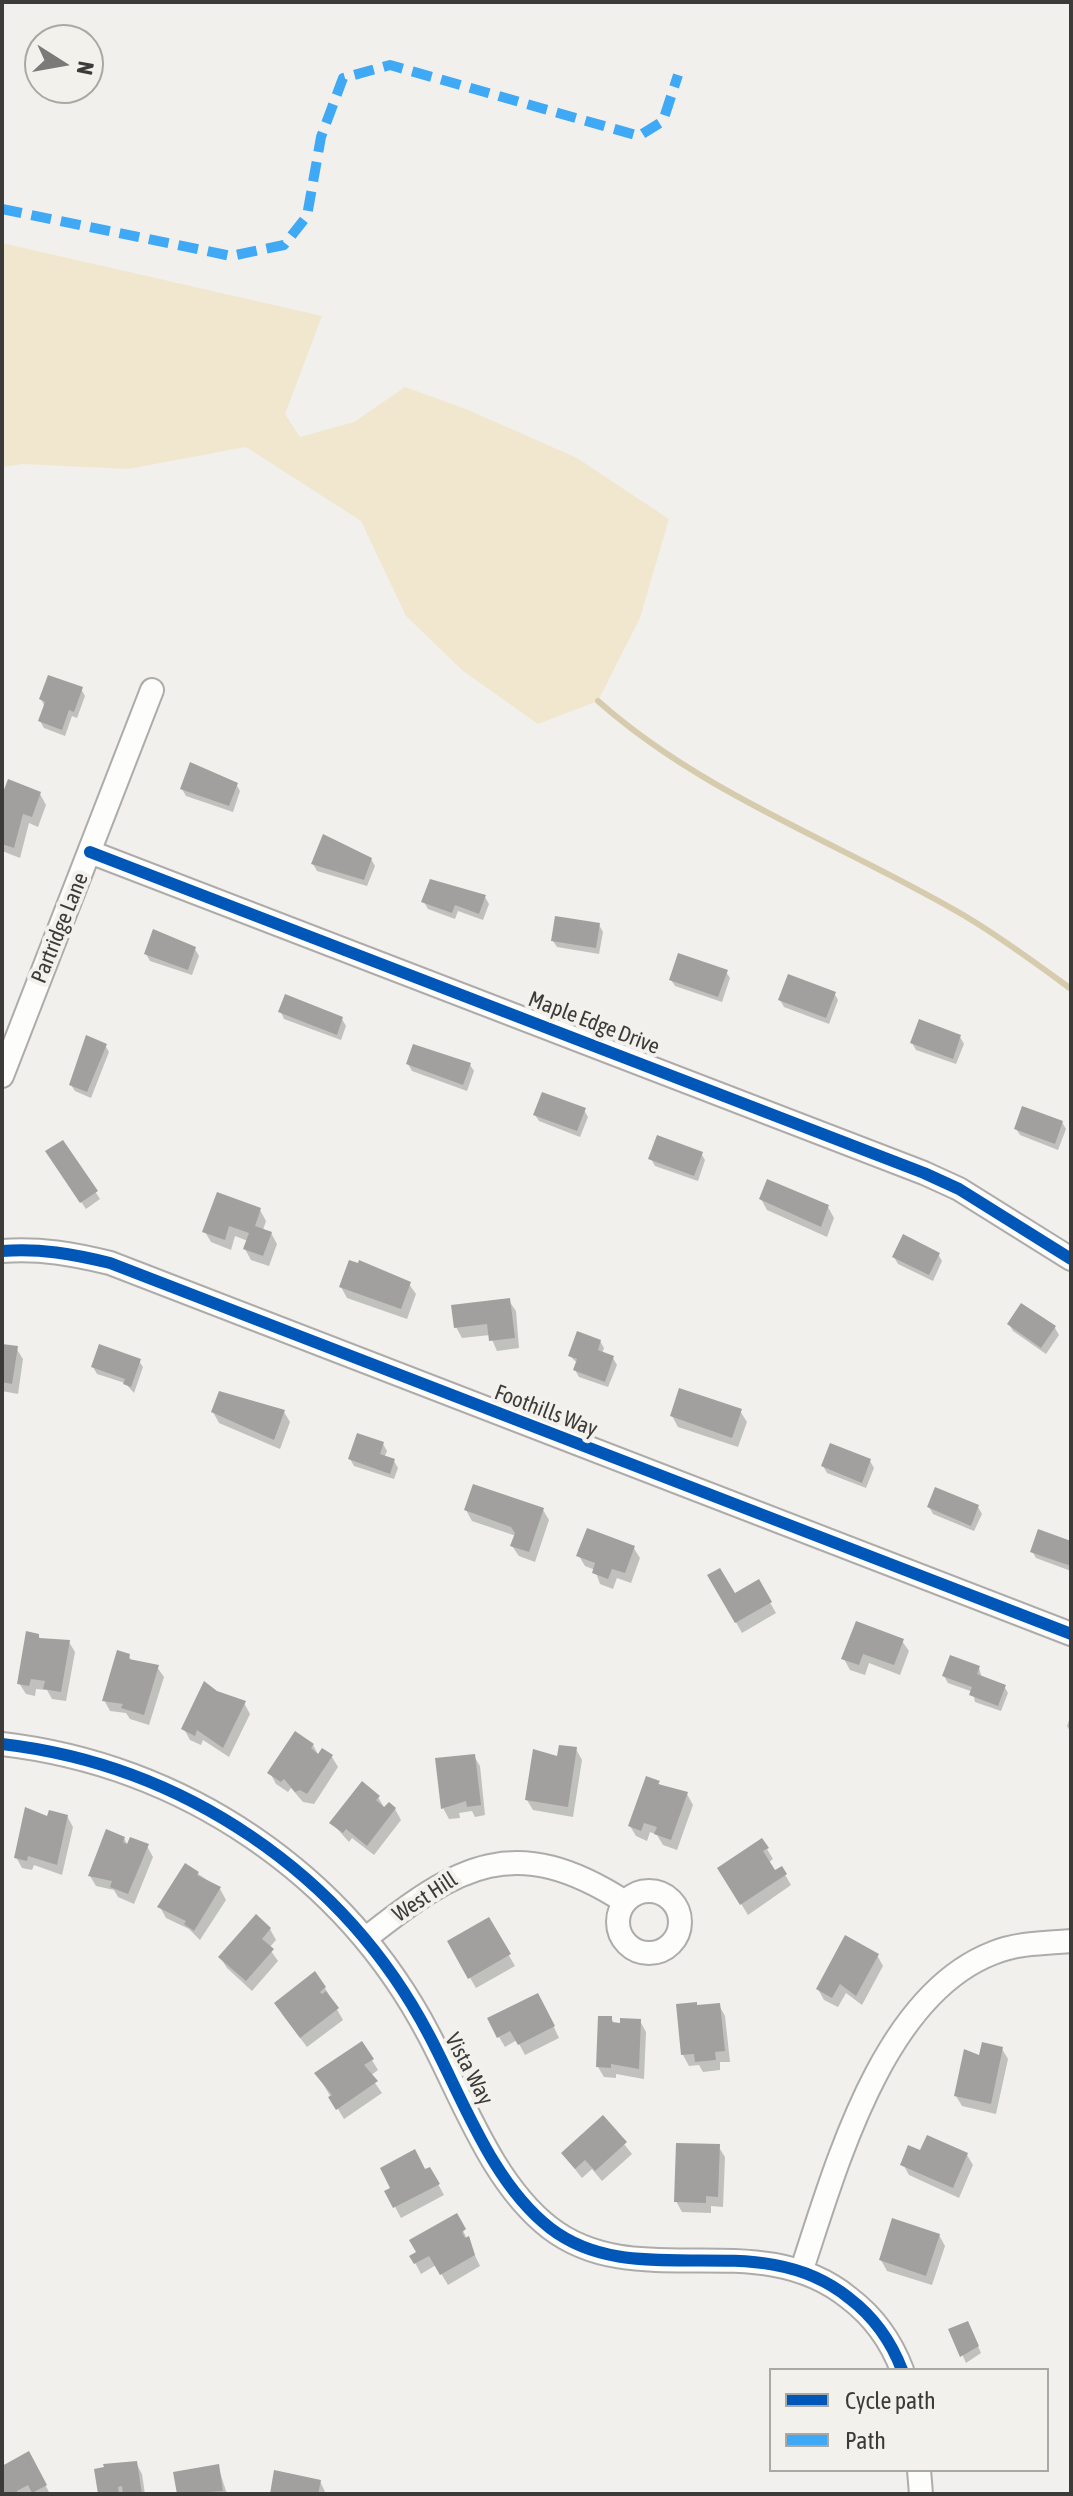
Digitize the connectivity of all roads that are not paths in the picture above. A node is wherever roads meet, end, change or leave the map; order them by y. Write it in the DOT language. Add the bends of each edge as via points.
graph roads {
  1 [pos="152,690"];
  2 [pos="90,852"];
  3 [pos="2,1076"];
  4 [pos="2,1251"];
  5 [pos="1071,1259"];
  6 [pos="1071,1634"];
  7 [pos="2,1744"];
  8 [pos="625,1902"];
  9 [pos="365,1939"];
  10 [pos="1071,1941"];
  11 [pos="802,2269"];
  12 [pos="901,2368"];
  13 [pos="919,2472"];
  14 [pos="921,2494"];
  1 -- 2 [label="street, Partridge Lane"];
  2 -- 3 [label="street, Partridge Lane"];
  2 -- 5 [label="street, Maple Edge Drive" via="924,1173"];
  4 -- 6 [label="street, Foothills Way" via="69,1253 110,1263"];
  7 -- 9 [label="street, Vista Way" via="119,1769 224,1818 301,1873"];
  8 -- 9 [label="street, West Hill" via="554,1867 509,1863 459,1873 424,1892"];
  9 -- 11 [label="street, Vista Way" via="419,2017 509,2184 554,2231 596,2250 640,2259 742,2260"];
  10 -- 11 [label="street" via="994,1952 951,1977 917,2012 848,2134"];
  11 -- 12 [label="street, Vista Way" via="830,2282 860,2306 879,2326"];
  13 -- 14 [label="street"];
}
